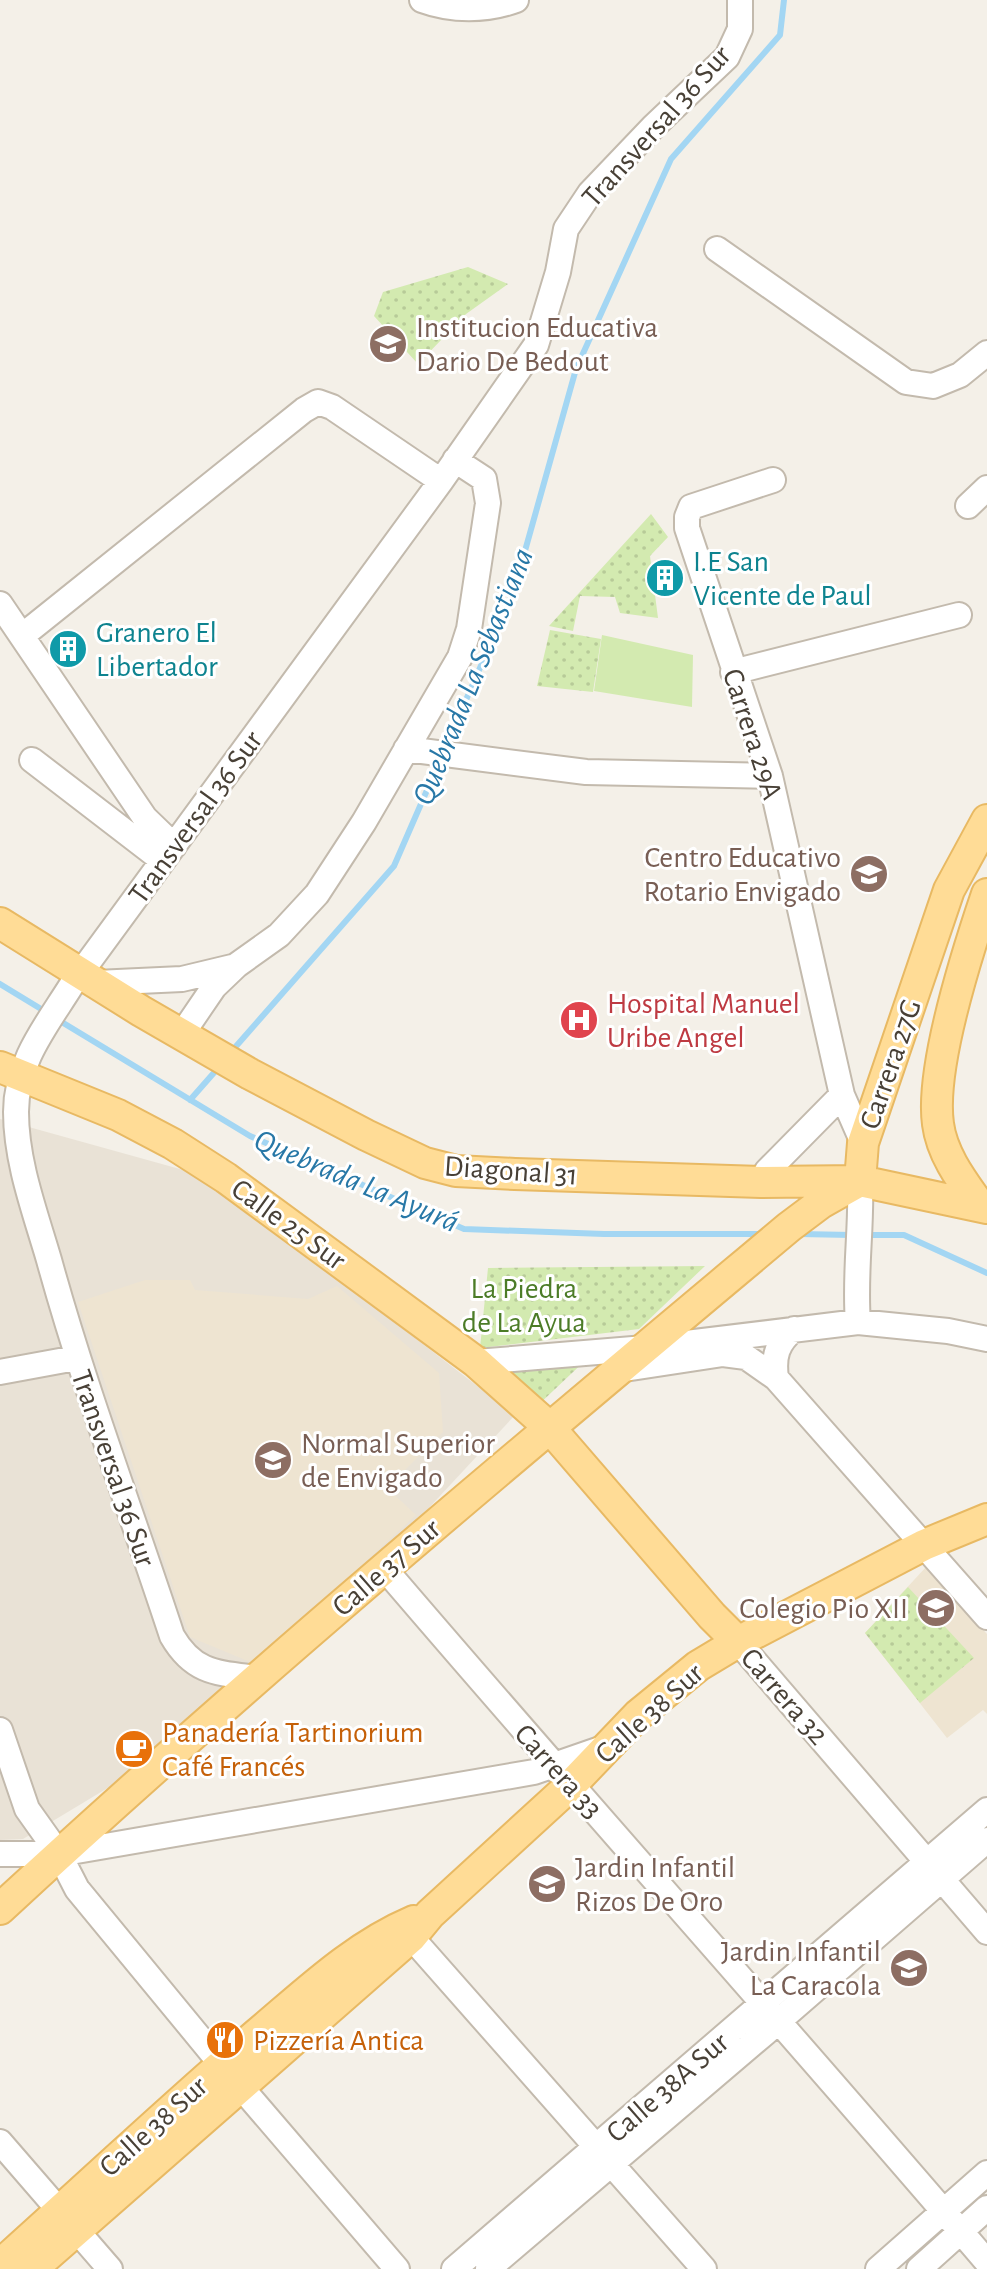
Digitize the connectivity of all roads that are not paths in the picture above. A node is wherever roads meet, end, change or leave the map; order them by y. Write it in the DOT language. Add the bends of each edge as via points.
graph roads {
  1 [pos="422,0"];
  2 [pos="516,0"];
  3 [pos="740,0"];
  4 [pos="717,249"];
  5 [pos="987,353"];
  6 [pos="455,460"];
  7 [pos="773,480"];
  8 [pos="441,481"];
  9 [pos="987,488"];
  10 [pos="968,506"];
  11 [pos="0,604"];
  12 [pos="959,615"];
  13 [pos="22,636"];
  14 [pos="733,672"];
  15 [pos="406,749"];
  16 [pos="32,760"];
  17 [pos="770,776"];
  18 [pos="987,820"];
  19 [pos="139,828"];
  20 [pos="168,853"];
  21 [pos="987,894"];
  22 [pos="0,923"];
  23 [pos="237,965"];
  24 [pos="89,978"];
  25 [pos="195,1041"];
  26 [pos="17,1063"];
  27 [pos="842,1095"];
  28 [pos="863,1143"];
  29 [pos="860,1181"];
  30 [pos="761,1182"];
  31 [pos="984,1207"];
  32 [pos="857,1312"];
  33 [pos="794,1329"];
  34 [pos="987,1339"];
  35 [pos="645,1348"];
  36 [pos="76,1358"];
  37 [pos="476,1362"];
  38 [pos="618,1370"];
  39 [pos="0,1372"];
  40 [pos="776,1378"];
  41 [pos="549,1427"];
  42 [pos="987,1519"];
  43 [pos="924,1545"];
  44 [pos="384,1568"];
  45 [pos="987,1617"];
  46 [pos="738,1642"];
  47 [pos="258,1678"];
  48 [pos="0,1730"];
  49 [pos="562,1776"];
  50 [pos="987,1810"];
  51 [pos="987,1840"];
  52 [pos="0,1854"];
  53 [pos="59,1854"];
  54 [pos="934,1870"];
  55 [pos="0,1909"];
  56 [pos="421,1925"];
  57 [pos="987,1932"];
  58 [pos="772,2012"];
  59 [pos="231,2076"];
  60 [pos="0,2142"];
  61 [pos="605,2155"];
  62 [pos="987,2173"];
  63 [pos="987,2208"];
  64 [pos="944,2211"];
  65 [pos="69,2220"];
  66 [pos="960,2231"];
  67 [pos="987,2262"];
  68 [pos="0,2265"];
  69 [pos="32,2269"];
  70 [pos="110,2269"];
  71 [pos="397,2269"];
  72 [pos="454,2269"];
  73 [pos="488,2269"];
  74 [pos="704,2269"];
  75 [pos="878,2269"];
  76 [pos="919,2269"];
  1 -- 2 [label="street" via="474,9"];
  3 -- 6 [label="street, Transversal 36 Sur" via="740,29 727,57 590,193 566,229 536,345"];
  4 -- 5 [label="street" via="906,382 933,386 960,375"];
  6 -- 8 [label="street, Transversal 36 Sur"];
  6 -- 15 [label="street" via="484,479 487,487 469,629 447,682"];
  7 -- 14 [label="street, Carrera 29A" via="691,507 687,517"];
  8 -- 13 [label="street" via="318,402"];
  8 -- 20 [label="street, Transversal 36 Sur"];
  9 -- 10 [label="street"];
  11 -- 13 [label="street"];
  12 -- 14 [label="street"];
  13 -- 19 [label="street"];
  14 -- 17 [label="street, Carrera 29A"];
  15 -- 17 [label="street" via="586,772"];
  15 -- 23 [label="street" via="317,894 279,935"];
  16 -- 19 [label="street"];
  17 -- 27 [label="street, Carrera 29A"];
  18 -- 28 [label="main road, Carrera 27G" via="949,890"];
  19 -- 20 [label="street"];
  20 -- 24 [label="street, Transversal 36 Sur"];
  21 -- 31 [label="main road, Carrera 27G" via="948,1035 938,1095 945,1148"];
  22 -- 24 [label="main road, Diagonal 31"];
  23 -- 24 [label="street" via="182,979"];
  23 -- 25 [label="street" via="214,987"];
  24 -- 25 [label="main road, Diagonal 31"];
  24 -- 26 [label="street, Transversal 36 Sur" via="58,1006"];
  25 -- 30 [label="main road, Diagonal 31" via="366,1135 425,1163 456,1171"];
  26 -- 36 [label="street, Transversal 36 Sur" via="20,1159"];
  26 -- 37 [label="main road, Calle 25 Sur" via="173,1144 226,1178"];
  27 -- 28 [label="street, Carrera 29A"];
  27 -- 30 [label="street"];
  28 -- 29 [label="main road, Carrera 27G"];
  29 -- 30 [label="main road, Diagonal 31"];
  29 -- 31 [label="main road, Diagonal 31"];
  29 -- 32 [label="street, Carrera 27G"];
  29 -- 35 [label="main road, Calle 37 Sur" via="789,1227"];
  32 -- 33 [label="street"];
  32 -- 34 [label="street"];
  33 -- 35 [label="street"];
  33 -- 40 [label="street" via="777,1348"];
  35 -- 37 [label="street"];
  35 -- 38 [label="main road, Calle 37 Sur"];
  36 -- 39 [label="street"];
  36 -- 47 [label="street, Transversal 36 Sur" via="172,1636 190,1661 205,1669"];
  37 -- 41 [label="main road, Calle 25 Sur"];
  38 -- 40 [label="street" via="723,1354 746,1357"];
  38 -- 41 [label="main road, Calle 37 Sur"];
  40 -- 43 [label="street"];
  41 -- 44 [label="main road, Calle 37 Sur"];
  41 -- 46 [label="main road, Carrera 32"];
  42 -- 43 [label="main road, Calle 38 Sur"];
  43 -- 45 [label="street"];
  43 -- 46 [label="main road, Calle 38 Sur"];
  44 -- 47 [label="main road, Calle 37 Sur"];
  44 -- 49 [label="street, Carrera 33"];
  46 -- 49 [label="main road, Calle 38 Sur" via="698,1666 608,1746"];
  46 -- 54 [label="street, Carrera 32"];
  47 -- 53 [label="main road, Calle 37 Sur"];
  48 -- 53 [label="street" via="27,1809"];
  49 -- 53 [label="street"];
  49 -- 56 [label="main road, Calle 38 Sur"];
  49 -- 58 [label="street, Carrera 33"];
  50 -- 54 [label="street, Calle 38A Sur"];
  51 -- 54 [label="street, Calle 38A Sur"];
  52 -- 53 [label="street"];
  53 -- 55 [label="main road, Calle 37 Sur"];
  53 -- 59 [label="street" via="77,1889"];
  54 -- 57 [label="street, Carrera 32"];
  54 -- 58 [label="street, Calle 38A Sur"];
  56 -- 59 [label="main road, Calle 38 Sur" via="386,1934 346,1958"];
  56 -- 61 [label="street"];
  58 -- 61 [label="street, Calle 38A Sur"];
  58 -- 64 [label="street, Carrera 33"];
  59 -- 65 [label="main road, Calle 38 Sur"];
  59 -- 71 [label="street"];
  60 -- 65 [label="street"];
  61 -- 72 [label="street, Calle 38A Sur"];
  61 -- 73 [label="street, Calle 38A Sur"];
  61 -- 74 [label="street"];
  62 -- 64 [label="street"];
  63 -- 66 [label="street"];
  64 -- 66 [label="street, Carrera 33"];
  64 -- 75 [label="street"];
  65 -- 68 [label="main road, Calle 38 Sur"];
  65 -- 69 [label="main road, Calle 38 Sur"];
  65 -- 70 [label="street"];
  66 -- 67 [label="street, Carrera 33"];
  66 -- 76 [label="street"];
}
